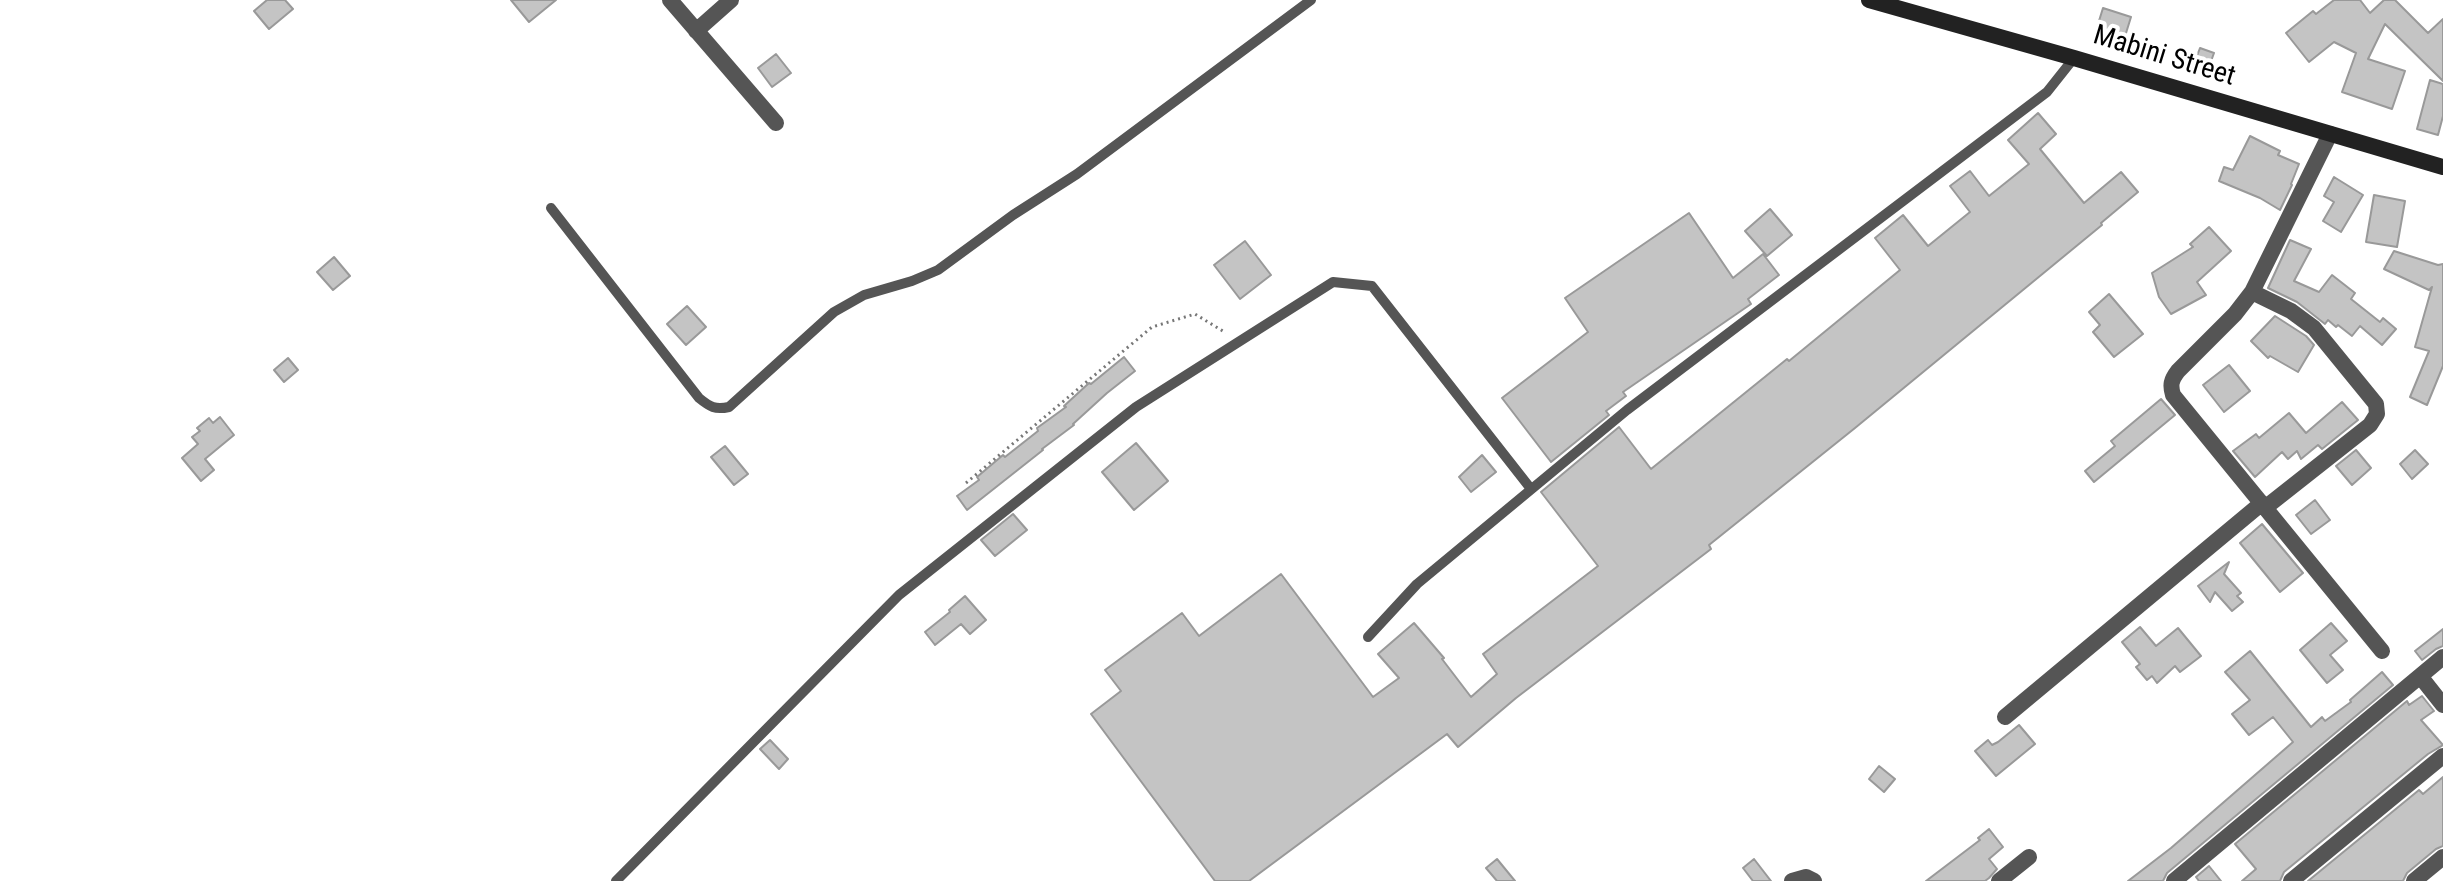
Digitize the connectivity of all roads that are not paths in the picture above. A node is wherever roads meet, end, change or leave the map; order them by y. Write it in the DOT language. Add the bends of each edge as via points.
graph roads {
  1 [pos="670,0"];
  2 [pos="731,0"];
  3 [pos="1311,0"];
  4 [pos="1869,0"];
  5 [pos="696,31"];
  6 [pos="2074,58"];
  7 [pos="776,123"];
  8 [pos="2330,134"];
  9 [pos="2443,167"];
  10 [pos="551,208"];
  11 [pos="2252,292"];
  12 [pos="1531,489"];
  13 [pos="2264,505"];
  14 [pos="1368,637"];
  15 [pos="2382,651"];
  16 [pos="2443,657"];
  17 [pos="2420,676"];
  18 [pos="2443,705"];
  19 [pos="2005,717"];
  20 [pos="2443,756"];
  21 [pos="2029,857"];
  22 [pos="2443,857"];
  23 [pos="616,881"];
  24 [pos="1792,881"];
  25 [pos="1814,881"];
  26 [pos="1999,881"];
  27 [pos="2174,881"];
  28 [pos="2291,881"];
  29 [pos="2414,881"];
  1 -- 5 [label="street"];
  2 -- 5 [label="street"];
  3 -- 10 [label="lane" via="938,270 864,295 834,312 729,407 711,407 699,398"];
  4 -- 6 [label="main road, Mabini Street"];
  5 -- 7 [label="street"];
  6 -- 8 [label="main road, Mabini Street"];
  6 -- 12 [label="lane" via="2047,92 1627,410"];
  8 -- 9 [label="main road, Mabini Street"];
  8 -- 11 [label="street"];
  11 -- 13 [label="street" via="2178,371 2171,386"];
  11 -- 13 [label="street" via="2314,328 2376,404 2377,414 2370,425"];
  12 -- 14 [label="lane" via="1417,584"];
  12 -- 23 [label="lane" via="1372,286 1333,282 1136,407 899,595"];
  13 -- 15 [label="street"];
  13 -- 19 [label="street"];
  16 -- 17 [label="street"];
  17 -- 18 [label="street"];
  17 -- 27 [label="street"];
  20 -- 28 [label="street"];
  21 -- 26 [label="street"];
  22 -- 29 [label="street"];
  24 -- 25 [label="street"];
}
